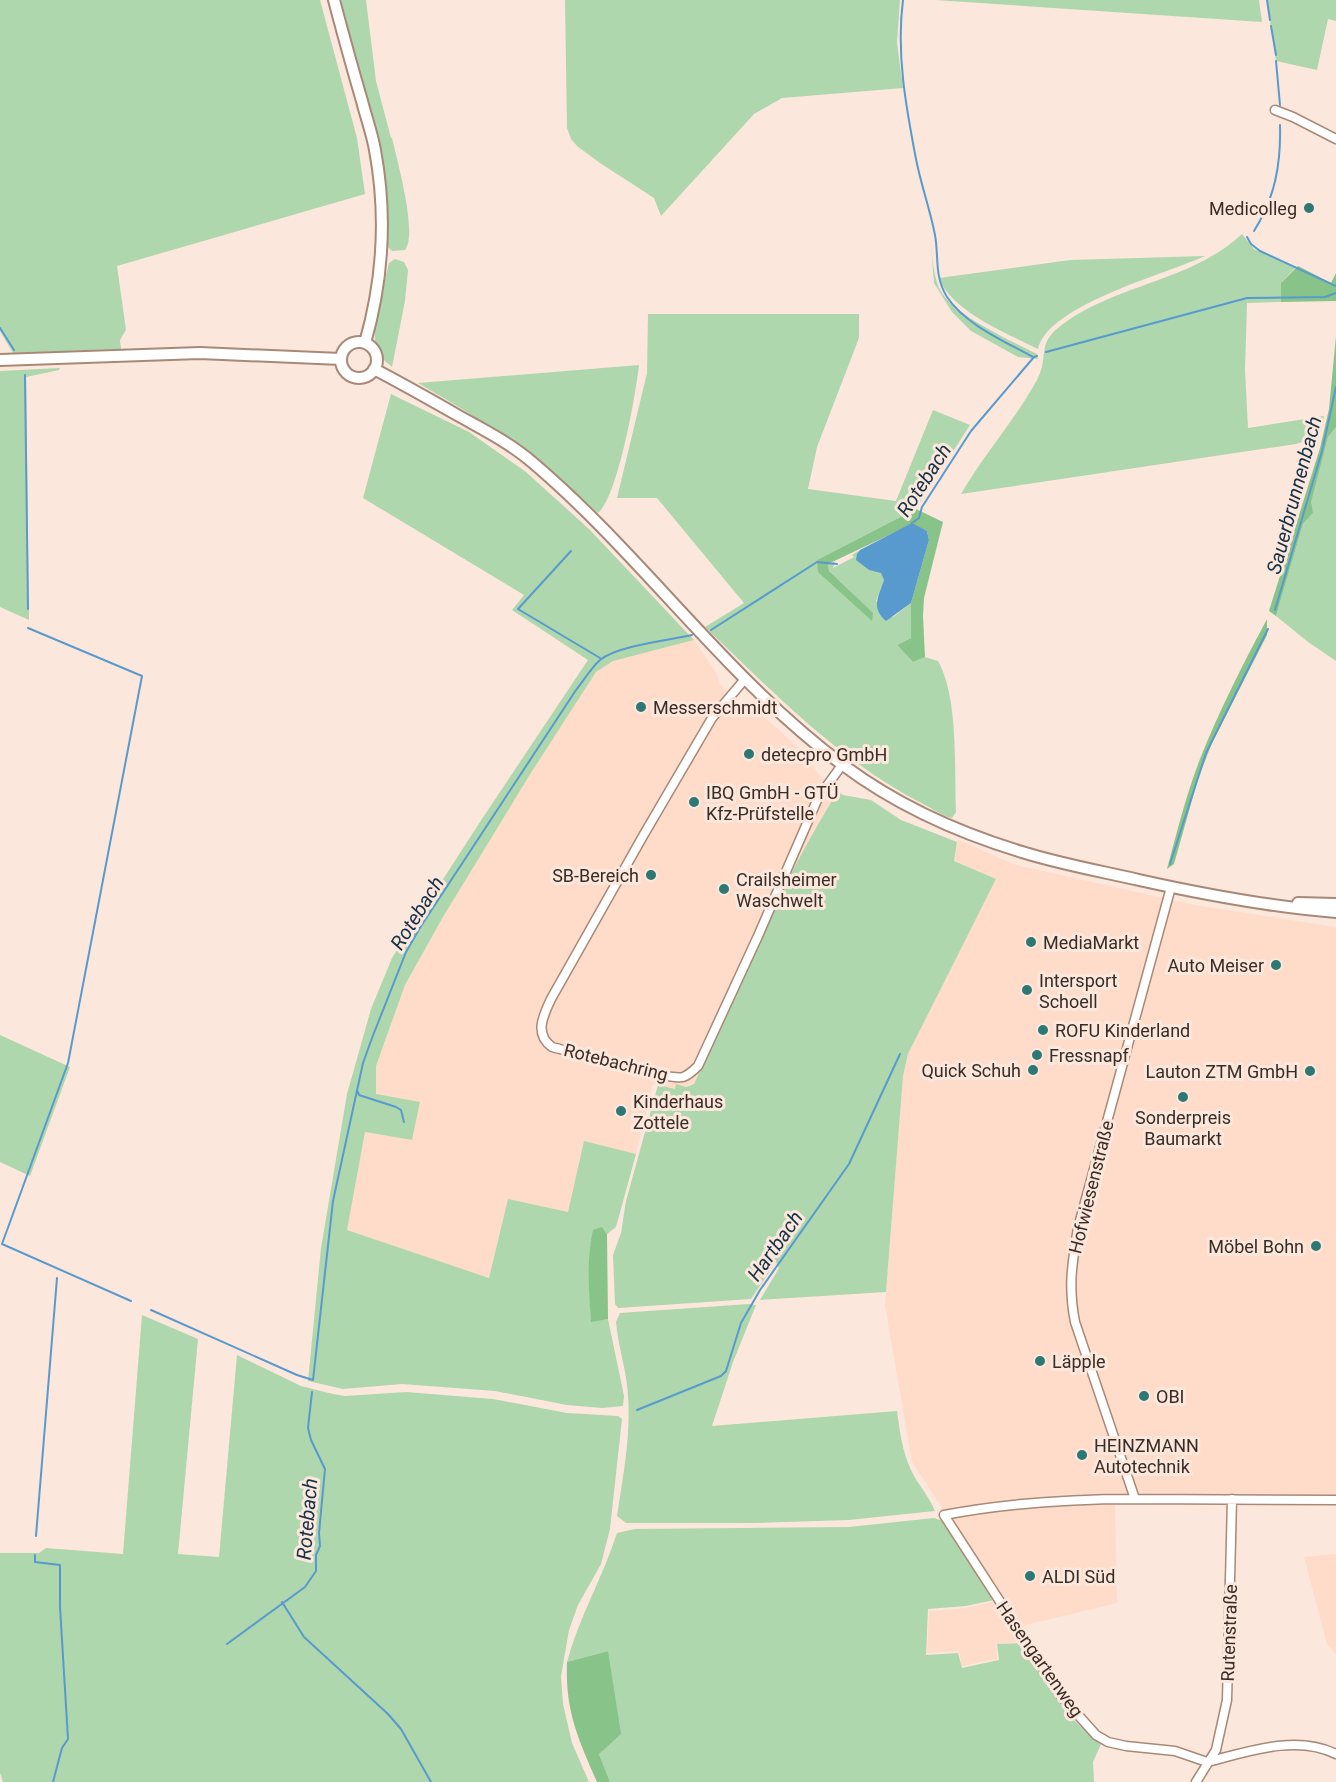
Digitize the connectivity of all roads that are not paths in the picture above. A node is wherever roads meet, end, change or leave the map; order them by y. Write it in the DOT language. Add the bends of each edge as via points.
graph roads {
  1 [pos="334,0"];
  2 [pos="1275,110"];
  3 [pos="1336,139"];
  4 [pos="365,344"];
  5 [pos="341,359"];
  6 [pos="0,360"];
  7 [pos="374,369"];
  8 [pos="745,679"];
  9 [pos="842,765"];
  10 [pos="1171,887"];
  11 [pos="1336,894"];
  12 [pos="1313,902"];
  13 [pos="1277,904"];
  14 [pos="1336,904"];
  15 [pos="1336,912"];
  16 [pos="1135,1499"];
  17 [pos="1232,1499"];
  18 [pos="1336,1500"];
  19 [pos="1336,1754"];
  20 [pos="1207,1762"];
  21 [pos="1196,1782"];
  1 -- 4 [label="main road" via="374,148 383,228 375,302"];
  2 -- 3 [label="street"];
  4 -- 5 [label="main road" via="348,346"];
  4 -- 7 [label="main road" via="375,354"];
  5 -- 6 [label="main road" via="200,352"];
  5 -- 7 [label="main road" via="344,370 355,378"];
  7 -- 8 [label="main road" via="529,459 569,495"];
  8 -- 9 [label="main road"];
  8 -- 9 [label="street, Rotebachring" via="712,717 551,999 541,1032 544,1042 659,1074 678,1077 691,1073 698,1066 818,798"];
  9 -- 10 [label="main road" via="903,803 990,841 1040,858"];
  10 -- 13 [label="main road"];
  10 -- 16 [label="street, Hofwiesenstraße" via="1078,1228 1070,1273 1075,1322"];
  11 -- 12 [label="main road"];
  12 -- 13 [label="main road"];
  12 -- 14 [label="main road"];
  13 -- 15 [label="main road"];
  16 -- 17 [label="street"];
  16 -- 20 [label="street, Hasengartenweg" via="995,1506 944,1515 1061,1696 1096,1735 1117,1744 1175,1751"];
  17 -- 18 [label="street"];
  17 -- 20 [label="street, Rutenstraße" via="1227,1700 1216,1750"];
  19 -- 20 [label="street" via="1288,1745"];
  20 -- 21 [label="street, Rutenstraße"];
}
